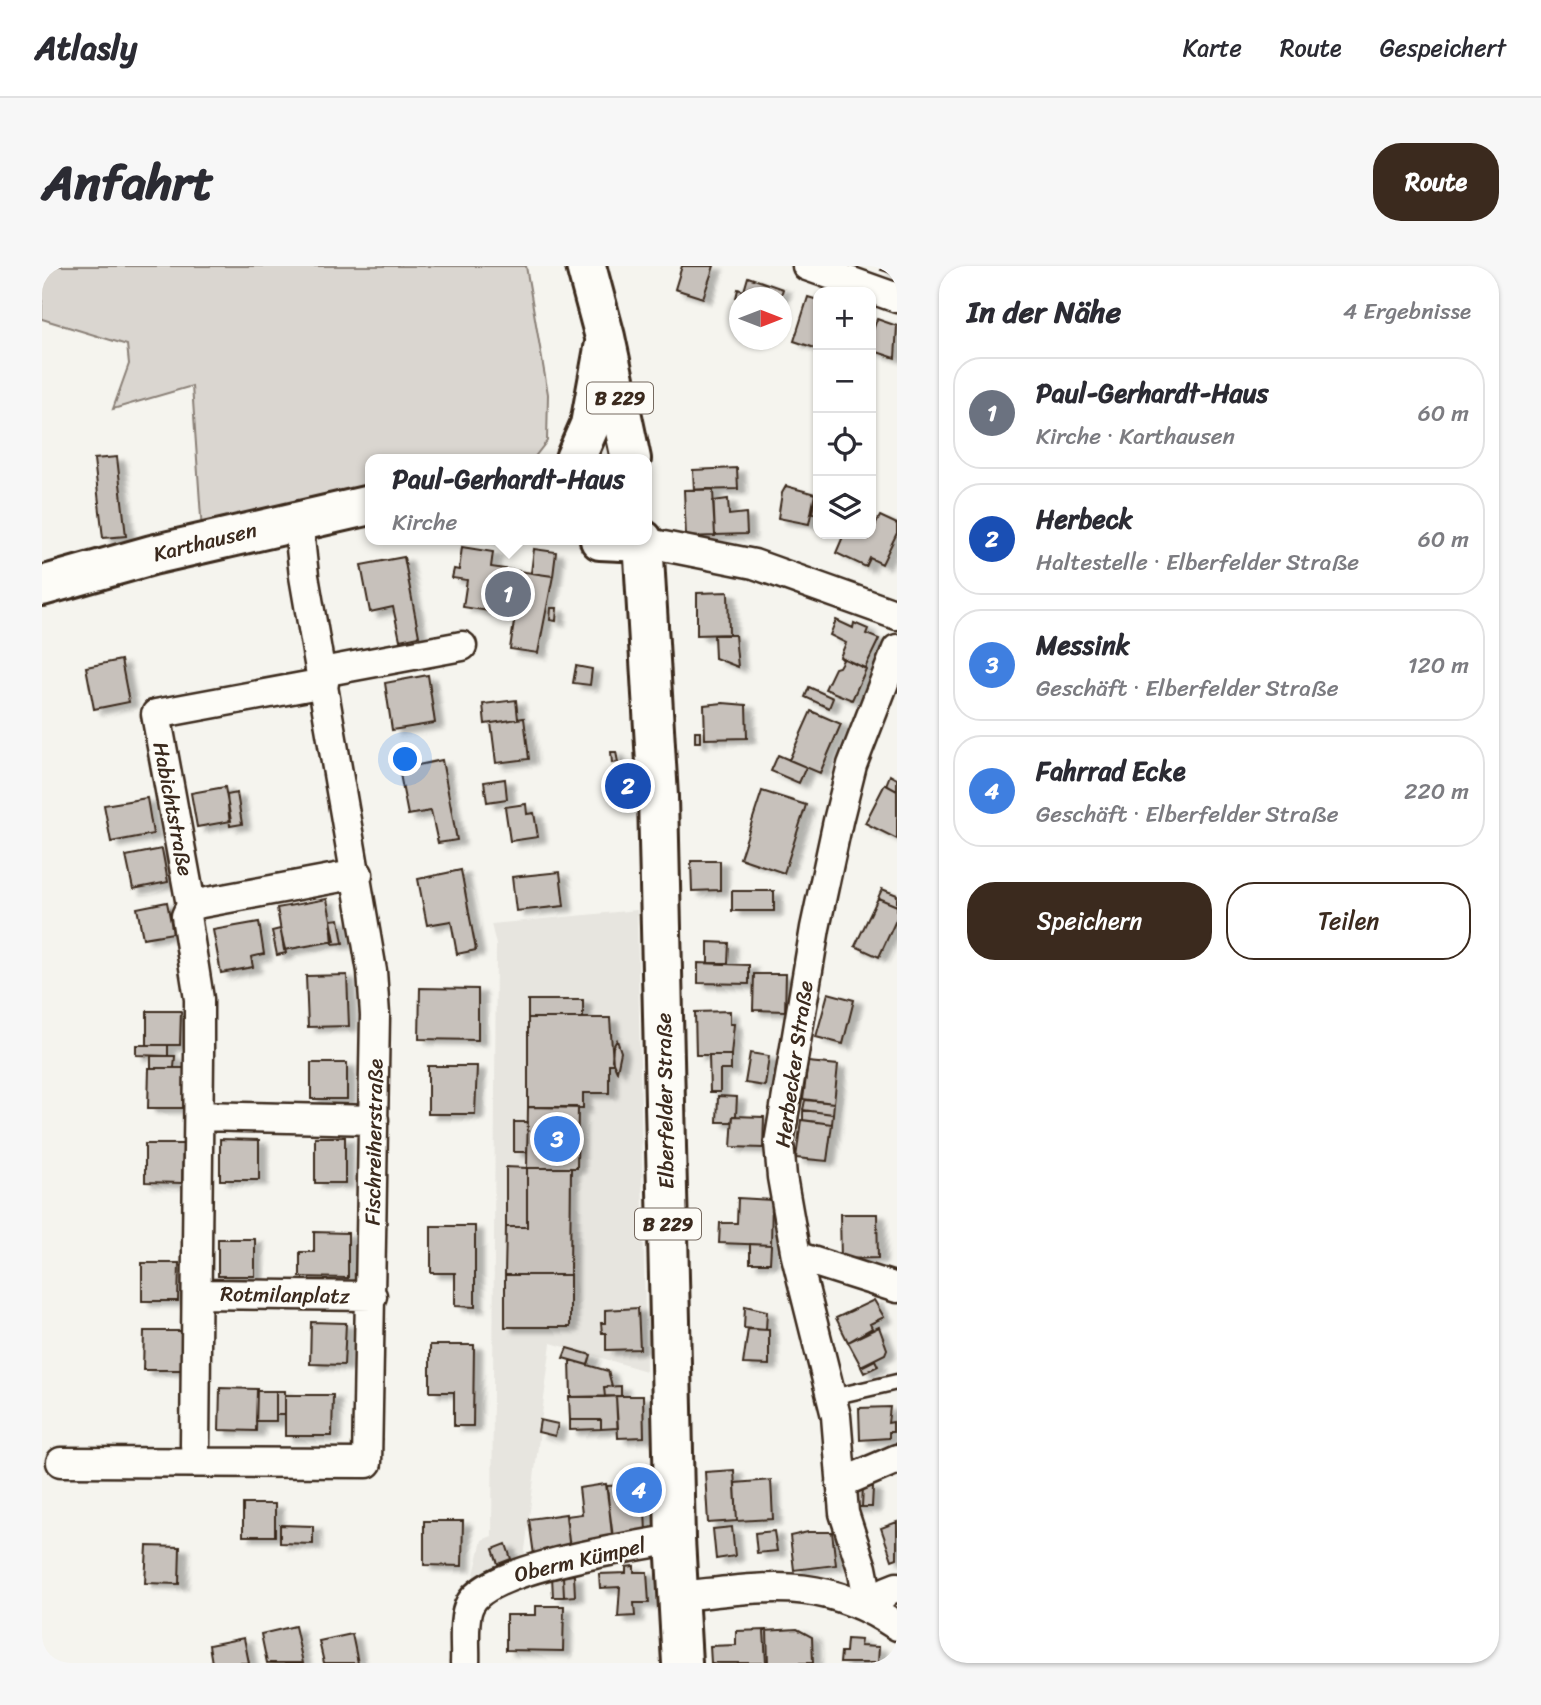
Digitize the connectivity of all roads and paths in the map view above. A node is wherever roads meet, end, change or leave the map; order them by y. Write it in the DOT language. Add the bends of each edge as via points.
graph roads {
  1 [pos="586,266"];
  2 [pos="807,266"];
  3 [pos="897,298"];
  4 [pos="605,337"];
  5 [pos="577,454"];
  6 [pos="630,454"];
  7 [pos="365,506"];
  8 [pos="298,520"];
  9 [pos="652,543"];
  10 [pos="642,545"];
  11 [pos="42,586"];
  12 [pos="897,615"];
  13 [pos="462,646"];
  14 [pos="897,649"];
  15 [pos="323,678"];
  16 [pos="358,874"];
  17 [pos="191,905"];
  18 [pos="199,1116"];
  19 [pos="374,1120"];
  20 [pos="796,1256"];
  21 [pos="897,1288"];
  22 [pos="197,1294"];
  23 [pos="372,1296"];
  24 [pos="897,1382"];
  25 [pos="832,1398"];
  26 [pos="195,1445"];
  27 [pos="897,1459"];
  28 [pos="61,1462"];
  29 [pos="841,1483"];
  30 [pos="676,1539"];
  31 [pos="897,1587"];
  32 [pos="678,1596"];
  33 [pos="870,1608"];
  34 [pos="897,1626"];
  35 [pos="465,1663"];
  36 [pos="682,1663"];
  1 -- 4 [label="main road, B 229"];
  2 -- 3 [label="street"];
  4 -- 5 [label="main road" via="590,425"];
  4 -- 6 [label="main road, B 229"];
  7 -- 8 [label="main road, Karthausen"];
  8 -- 11 [label="main road, Karthausen"];
  8 -- 15 [label="street, Fischreiherstraße"];
  9 -- 12 [label="street" via="754,564"];
  10 -- 30 [label="main road, Elberfelder Straße / B 229" via="659,822"];
  13 -- 15 [label="street"];
  14 -- 20 [label="street, Herbecker Straße" via="852,765 790,1071 779,1143"];
  15 -- 16 [label="street, Fischreiherstraße"];
  15 -- 17 [label="street, Habichtstraße" via="156,714"];
  16 -- 17 [label="street, Habichtstraße"];
  16 -- 19 [label="street, Fischreiherstraße" via="372,971"];
  17 -- 18 [label="street" via="186,916 199,999"];
  18 -- 19 [label="street"];
  18 -- 22 [label="street"];
  19 -- 23 [label="street, Fischreiherstraße"];
  20 -- 21 [label="street"];
  20 -- 25 [label="street, Herbecker Straße"];
  22 -- 23 [label="street, Rotmilanplatz"];
  22 -- 26 [label="street"];
  23 -- 28 [label="street, Fischreiherstraße" via="367,1463"];
  24 -- 25 [label="lane"];
  25 -- 29 [label="street, Herbecker Straße"];
  27 -- 29 [label="street"];
  29 -- 33 [label="street, Herbecker Straße" via="844,1513"];
  30 -- 32 [label="main road, Elberfelder Straße / B 229"];
  30 -- 35 [label="street, Oberm Kümpel" via="537,1568 480,1590 468,1606"];
  31 -- 33 [label="street"];
  32 -- 33 [label="street" via="790,1587 835,1594"];
  32 -- 36 [label="main road, Elberfelder Straße / B 229"];
  33 -- 34 [label="street"];
}
